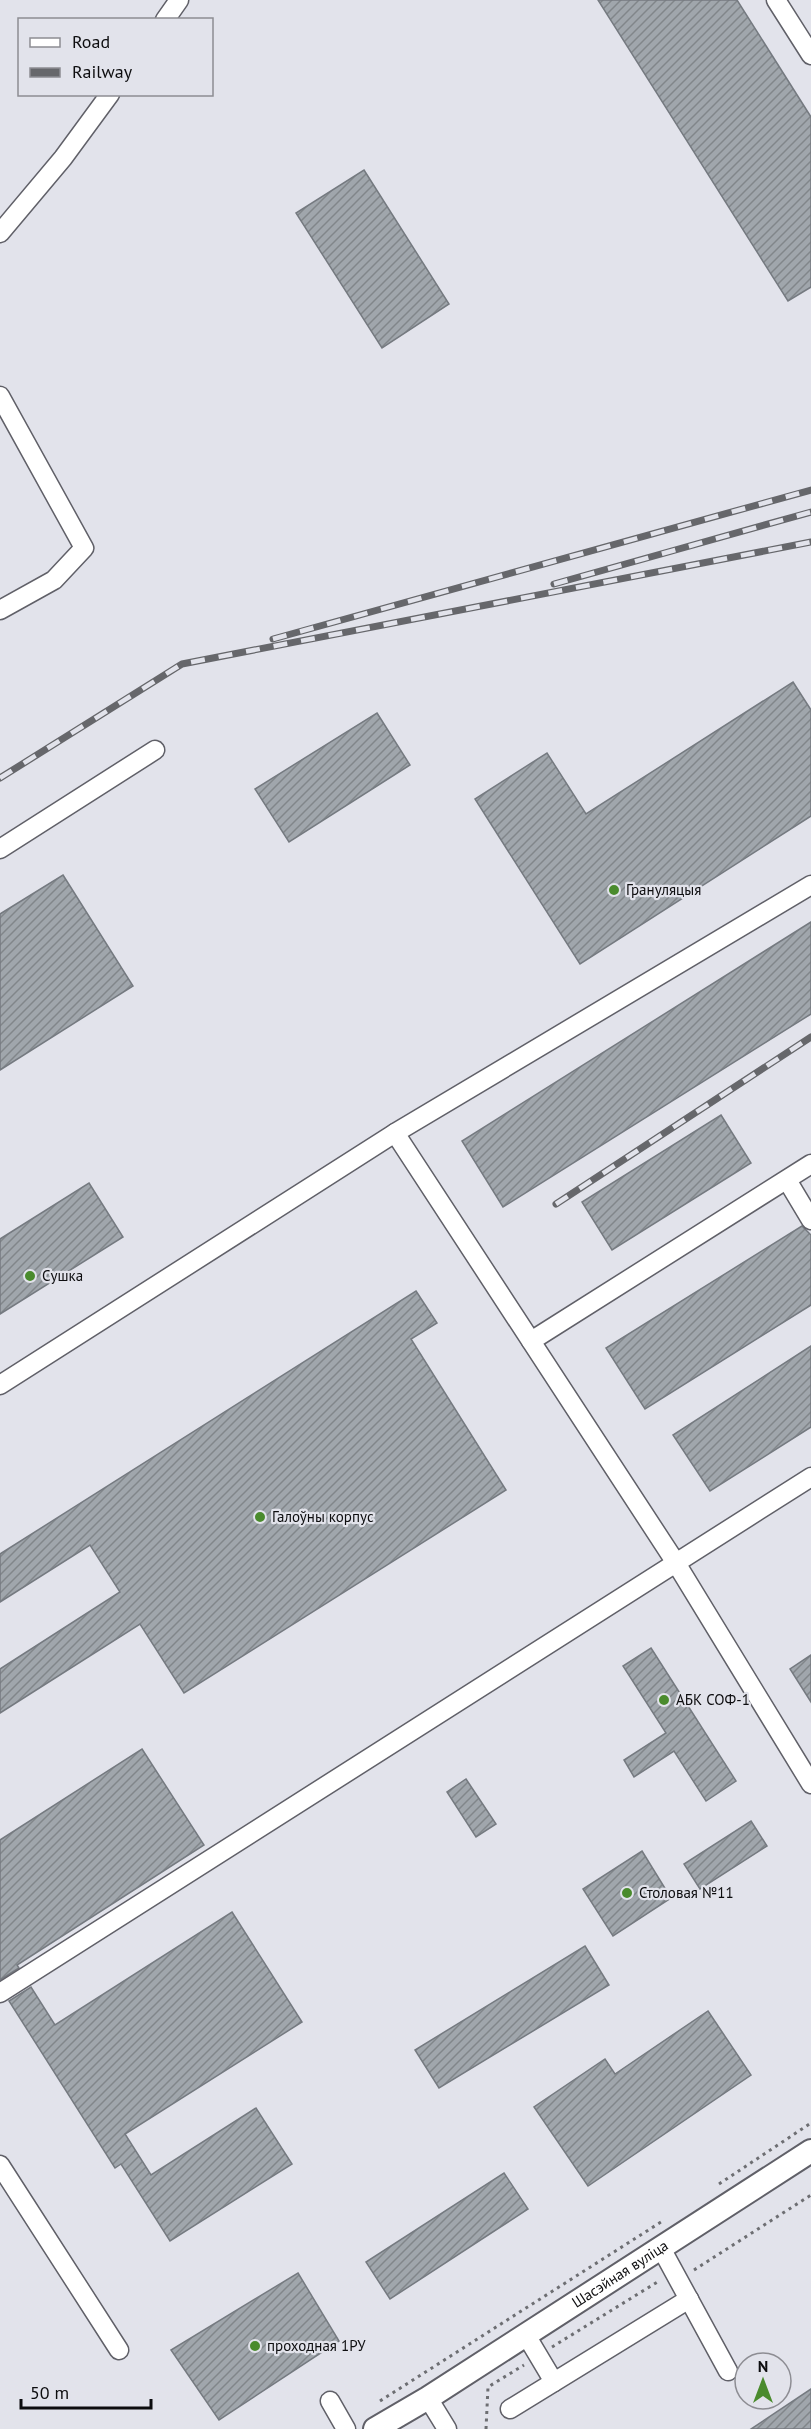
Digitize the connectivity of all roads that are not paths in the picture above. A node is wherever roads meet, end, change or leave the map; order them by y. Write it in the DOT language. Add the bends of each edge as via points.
graph roads {
  1 [pos="179,0"];
  2 [pos="776,0"];
  3 [pos="166,18"];
  4 [pos="811,55"];
  5 [pos="109,96"];
  6 [pos="0,233"];
  7 [pos="0,396"];
  8 [pos="0,610"];
  9 [pos="155,750"];
  10 [pos="0,849"];
  11 [pos="811,885"];
  12 [pos="395,1133"];
  13 [pos="811,1164"];
  14 [pos="787,1180"];
  15 [pos="811,1220"];
  16 [pos="531,1341"];
  17 [pos="0,1385"];
  18 [pos="811,1477"];
  19 [pos="676,1563"];
  20 [pos="811,1784"];
  21 [pos="0,1993"];
  22 [pos="811,2151"];
  23 [pos="0,2165"];
  24 [pos="661,2248"];
  25 [pos="689,2299"];
  26 [pos="526,2335"];
  27 [pos="119,2350"];
  28 [pos="728,2371"];
  29 [pos="554,2382"];
  30 [pos="428,2398"];
  31 [pos="330,2401"];
  32 [pos="510,2409"];
  33 [pos="346,2429"];
  34 [pos="375,2429"];
  35 [pos="394,2429"];
  36 [pos="447,2429"];
  1 -- 3 [label="lane"];
  2 -- 4 [label="lane"];
  5 -- 6 [label="lane"];
  7 -- 8 [label="lane" via="84,548 54,580"];
  9 -- 10 [label="lane"];
  11 -- 12 [label="lane"];
  12 -- 16 [label="lane"];
  12 -- 17 [label="lane"];
  13 -- 14 [label="lane"];
  14 -- 15 [label="lane"];
  14 -- 16 [label="lane"];
  16 -- 19 [label="lane"];
  18 -- 19 [label="lane"];
  19 -- 20 [label="lane"];
  19 -- 21 [label="lane"];
  22 -- 24 [label="main road, Шасэйная вуліца"];
  23 -- 27 [label="lane"];
  24 -- 25 [label="lane"];
  24 -- 26 [label="main road, Шасэйная вуліца"];
  25 -- 28 [label="lane"];
  25 -- 29 [label="lane"];
  26 -- 29 [label="lane"];
  26 -- 30 [label="main road, Шасэйная вуліца"];
  29 -- 32 [label="lane"];
  30 -- 34 [label="main road"];
  30 -- 35 [label="main road"];
  30 -- 36 [label="lane"];
  31 -- 33 [label="lane"];
}
